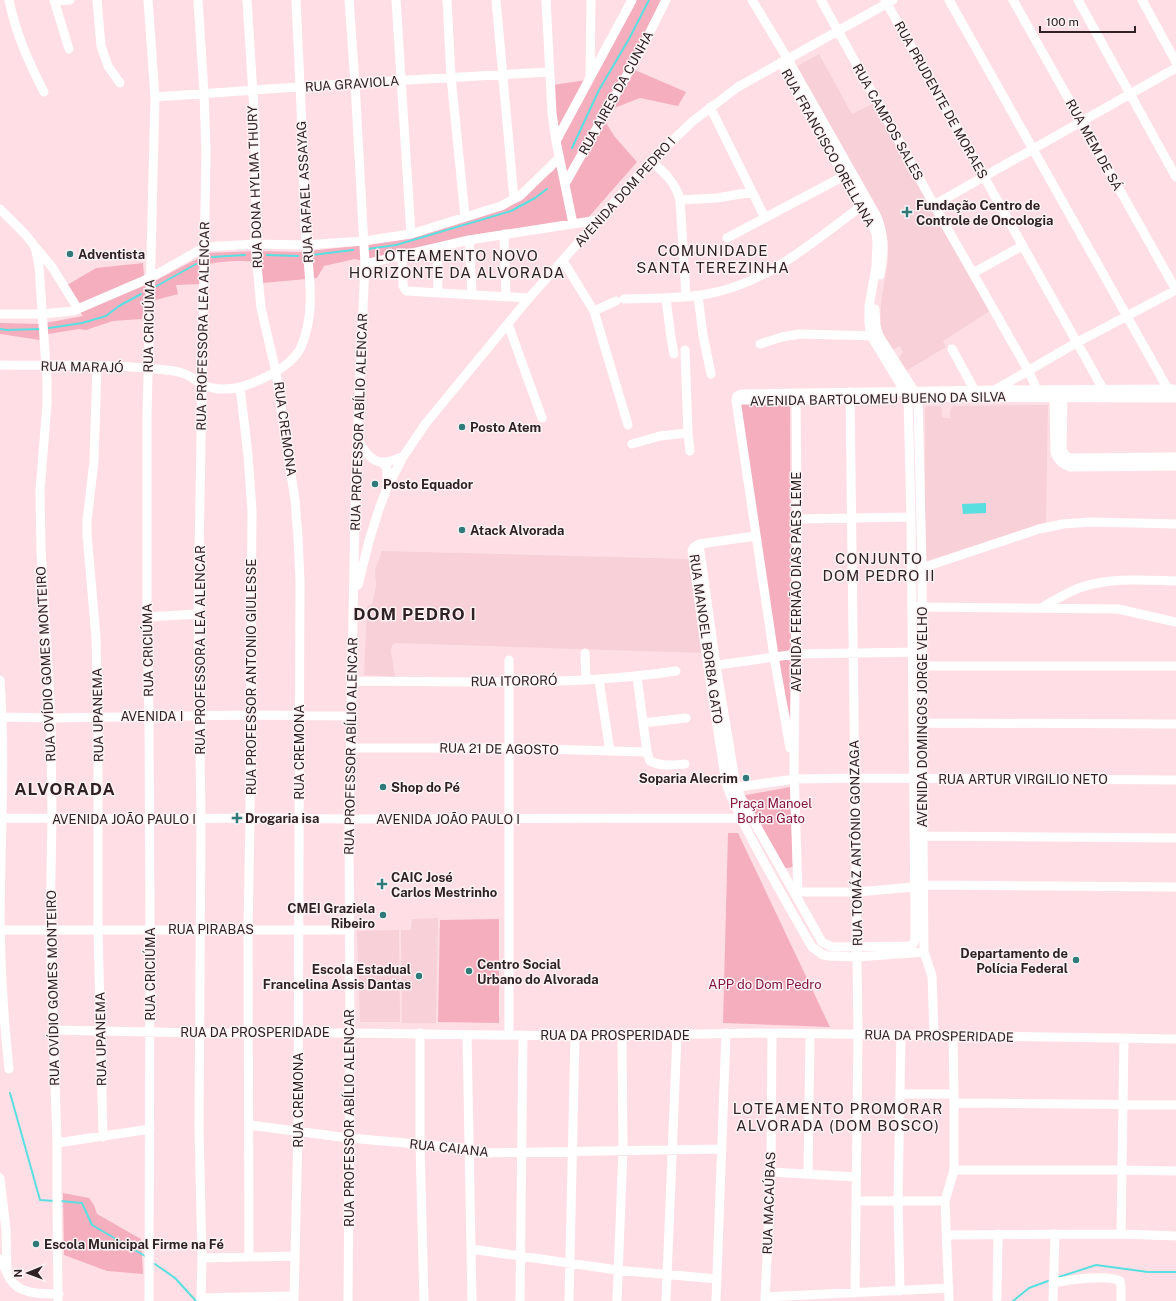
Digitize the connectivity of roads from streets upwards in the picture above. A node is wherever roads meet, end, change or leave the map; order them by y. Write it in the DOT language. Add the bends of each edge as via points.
graph roads {
  1 [pos="9,0"];
  2 [pos="70,0"];
  3 [pos="97,0"];
  4 [pos="148,0"];
  5 [pos="198,0"];
  6 [pos="247,0"];
  7 [pos="296,0"];
  8 [pos="349,0"];
  9 [pos="396,0"];
  10 [pos="447,0"];
  11 [pos="496,0"];
  12 [pos="546,0"];
  13 [pos="591,0"];
  14 [pos="666,0"];
  15 [pos="752,0"];
  16 [pos="821,0"];
  17 [pos="949,0"];
  18 [pos="1013,0"];
  19 [pos="1078,0"];
  20 [pos="1142,0"];
  21 [pos="54,1"];
  22 [pos="888,1"];
  23 [pos="631,2"];
  24 [pos="838,30"];
  25 [pos="70,49"];
  26 [pos="590,49"];
  27 [pos="602,56"];
  28 [pos="784,60"];
  29 [pos="1176,62"];
  30 [pos="1176,68"];
  31 [pos="549,72"];
  32 [pos="502,74"];
  33 [pos="451,77"];
  34 [pos="590,78"];
  35 [pos="402,81"];
  36 [pos="120,83"];
  37 [pos="355,83"];
  38 [pos="300,88"];
  39 [pos="252,90"];
  40 [pos="44,92"];
  41 [pos="204,93"];
  42 [pos="1130,94"];
  43 [pos="155,97"];
  44 [pos="710,107"];
  45 [pos="572,111"];
  46 [pos="552,113"];
  47 [pos="1081,122"];
  48 [pos="556,141"];
  49 [pos="1033,149"];
  50 [pos="559,158"];
  51 [pos="651,160"];
  52 [pos="844,176"];
  53 [pos="984,176"];
  54 [pos="1176,177"];
  55 [pos="565,184"];
  56 [pos="752,192"];
  57 [pos="514,199"];
  58 [pos="680,200"];
  59 [pos="865,203"];
  60 [pos="934,205"];
  61 [pos="0,209"];
  62 [pos="465,217"];
  63 [pos="765,218"];
  64 [pos="598,220"];
  65 [pos="573,224"];
  66 [pos="411,234"];
  67 [pos="504,234"];
  68 [pos="727,238"];
  69 [pos="469,240"];
  70 [pos="364,241"];
  71 [pos="255,244"];
  72 [pos="306,245"];
  73 [pos="34,246"];
  74 [pos="1022,246"];
  75 [pos="206,247"];
  76 [pos="437,248"];
  77 [pos="402,255"];
  78 [pos="563,261"];
  79 [pos="365,264"];
  80 [pos="973,273"];
  81 [pos="150,278"];
  82 [pos="1176,290"];
  83 [pos="438,293"];
  84 [pos="472,294"];
  85 [pos="506,296"];
  86 [pos="686,296"];
  87 [pos="698,296"];
  88 [pos="529,298"];
  89 [pos="666,298"];
  90 [pos="78,309"];
  91 [pos="594,310"];
  92 [pos="0,314"];
  93 [pos="43,314"];
  94 [pos="1127,316"];
  95 [pos="508,324"];
  96 [pos="875,336"];
  97 [pos="1076,343"];
  98 [pos="760,344"];
  99 [pos="952,349"];
  100 [pos="685,350"];
  101 [pos="674,354"];
  102 [pos="0,365"];
  103 [pos="46,366"];
  104 [pos="97,366"];
  105 [pos="148,369"];
  106 [pos="276,372"];
  107 [pos="1028,372"];
  108 [pos="711,374"];
  109 [pos="201,384"];
  110 [pos="240,387"];
  111 [pos="1103,389"];
  112 [pos="975,390"];
  113 [pos="1037,390"];
  114 [pos="911,394"];
  115 [pos="995,394"];
  116 [pos="1058,394"];
  117 [pos="1174,394"];
  118 [pos="851,396"];
  119 [pos="796,397"];
  120 [pos="736,400"];
  121 [pos="542,418"];
  122 [pos="628,425"];
  123 [pos="688,433"];
  124 [pos="357,438"];
  125 [pos="632,444"];
  126 [pos="690,451"];
  127 [pos="403,456"];
  128 [pos="368,457"];
  129 [pos="1176,457"];
  130 [pos="1124,462"];
  131 [pos="383,463"];
  132 [pos="356,465"];
  133 [pos="1176,466"];
  134 [pos="387,488"];
  135 [pos="911,517"];
  136 [pos="852,518"];
  137 [pos="796,519"];
  138 [pos="1176,524"];
  139 [pos="756,536"];
  140 [pos="355,537"];
  141 [pos="369,541"];
  142 [pos="922,568"];
  143 [pos="1176,581"];
  144 [pos="354,602"];
  145 [pos="912,606"];
  146 [pos="922,607"];
  147 [pos="1040,609"];
  148 [pos="198,614"];
  149 [pos="147,617"];
  150 [pos="1176,622"];
  151 [pos="911,652"];
  152 [pos="922,652"];
  153 [pos="585,653"];
  154 [pos="854,653"];
  155 [pos="796,654"];
  156 [pos="774,656"];
  157 [pos="509,660"];
  158 [pos="712,666"];
  159 [pos="922,666"];
  160 [pos="1176,666"];
  161 [pos="676,671"];
  162 [pos="637,677"];
  163 [pos="0,680"];
  164 [pos="586,680"];
  165 [pos="599,680"];
  166 [pos="352,681"];
  167 [pos="509,681"];
  168 [pos="250,715"];
  169 [pos="149,716"];
  170 [pos="199,716"];
  171 [pos="299,716"];
  172 [pos="352,716"];
  173 [pos="1,717"];
  174 [pos="98,717"];
  175 [pos="51,718"];
  176 [pos="686,718"];
  177 [pos="643,723"];
  178 [pos="922,723"];
  179 [pos="1176,724"];
  180 [pos="351,748"];
  181 [pos="508,748"];
  182 [pos="610,751"];
  183 [pos="647,752"];
  184 [pos="686,764"];
  185 [pos="795,775"];
  186 [pos="855,778"];
  187 [pos="912,778"];
  188 [pos="923,778"];
  189 [pos="1176,780"];
  190 [pos="738,787"];
  191 [pos="730,795"];
  192 [pos="1,818"];
  193 [pos="52,818"];
  194 [pos="250,818"];
  195 [pos="299,818"];
  196 [pos="741,818"];
  197 [pos="752,818"];
  198 [pos="99,819"];
  199 [pos="150,819"];
  200 [pos="201,819"];
  201 [pos="349,819"];
  202 [pos="510,819"];
  203 [pos="922,836"];
  204 [pos="1176,838"];
  205 [pos="798,871"];
  206 [pos="769,872"];
  207 [pos="783,874"];
  208 [pos="919,886"];
  209 [pos="1176,887"];
  210 [pos="781,892"];
  211 [pos="796,892"];
  212 [pos="857,892"];
  213 [pos="98,929"];
  214 [pos="150,929"];
  215 [pos="0,930"];
  216 [pos="50,930"];
  217 [pos="200,930"];
  218 [pos="248,930"];
  219 [pos="298,930"];
  220 [pos="350,930"];
  221 [pos="913,944"];
  222 [pos="857,947"];
  223 [pos="924,952"];
  224 [pos="857,957"];
  225 [pos="53,1030"];
  226 [pos="101,1030"];
  227 [pos="150,1031"];
  228 [pos="248,1032"];
  229 [pos="350,1032"];
  230 [pos="200,1033"];
  231 [pos="298,1033"];
  232 [pos="420,1033"];
  233 [pos="772,1033"];
  234 [pos="726,1034"];
  235 [pos="810,1034"];
  236 [pos="934,1034"];
  237 [pos="467,1035"];
  238 [pos="509,1035"];
  239 [pos="523,1035"];
  240 [pos="677,1035"];
  241 [pos="858,1035"];
  242 [pos="901,1035"];
  243 [pos="953,1035"];
  244 [pos="575,1036"];
  245 [pos="622,1036"];
  246 [pos="1124,1039"];
  247 [pos="1176,1039"];
  248 [pos="9,1069"];
  249 [pos="901,1094"];
  250 [pos="954,1099"];
  251 [pos="1123,1104"];
  252 [pos="1176,1105"];
  253 [pos="248,1125"];
  254 [pos="150,1129"];
  255 [pos="298,1131"];
  256 [pos="103,1136"];
  257 [pos="349,1138"];
  258 [pos="58,1144"];
  259 [pos="420,1144"];
  260 [pos="722,1148"];
  261 [pos="673,1149"];
  262 [pos="470,1150"];
  263 [pos="623,1150"];
  264 [pos="573,1151"];
  265 [pos="521,1152"];
  266 [pos="954,1170"];
  267 [pos="1122,1170"];
  268 [pos="1176,1171"];
  269 [pos="771,1172"];
  270 [pos="808,1174"];
  271 [pos="856,1177"];
  272 [pos="0,1178"];
  273 [pos="856,1201"];
  274 [pos="898,1201"];
  275 [pos="945,1201"];
  276 [pos="998,1234"];
  277 [pos="1055,1234"];
  278 [pos="1121,1234"];
  279 [pos="947,1235"];
  280 [pos="1176,1236"];
  281 [pos="471,1249"];
  282 [pos="521,1255"];
  283 [pos="249,1256"];
  284 [pos="295,1256"];
  285 [pos="202,1258"];
  286 [pos="0,1259"];
  287 [pos="570,1263"];
  288 [pos="617,1270"];
  289 [pos="7,1271"];
  290 [pos="666,1274"];
  291 [pos="717,1279"];
  292 [pos="1053,1279"];
  293 [pos="949,1288"];
  294 [pos="900,1291"];
  295 [pos="855,1293"];
  296 [pos="59,1298"];
  297 [pos="809,1298"];
  298 [pos="997,1298"];
  299 [pos="294,1299"];
  300 [pos="765,1299"];
  301 [pos="201,1300"];
  302 [pos="149,1301"];
  303 [pos="348,1301"];
  304 [pos="424,1301"];
  305 [pos="472,1301"];
  306 [pos="520,1301"];
  307 [pos="569,1301"];
  308 [pos="616,1301"];
  309 [pos="666,1301"];
  310 [pos="716,1301"];
  311 [pos="949,1301"];
  312 [pos="1053,1301"];
  313 [pos="1121,1301"];
  1 -- 40 [label="street" via="13,20 27,57"];
  2 -- 21 [label="street"];
  3 -- 36 [label="street" via="101,46 108,66"];
  4 -- 43 [label="street, RUA CRICIÚMA"];
  5 -- 41 [label="street, RUA PROFESSORA LEA ALENCAR"];
  6 -- 39 [label="street, RUA DONA HYLMA THURY"];
  7 -- 38 [label="street, RUA RAFAEL ASSAYAG"];
  8 -- 37 [label="street, RUA PROFESSOR ABÍLIO ALENCAR"];
  9 -- 35 [label="street"];
  10 -- 33 [label="street"];
  11 -- 32 [label="street"];
  12 -- 31 [label="street"];
  13 -- 26 [label="street"];
  14 -- 55 [label="street, RUA AIRES DA CUNHA" via="641,50"];
  15 -- 28 [label="street"];
  16 -- 24 [label="street, RUA CAMPOS SALES"];
  17 -- 49 [label="street"];
  18 -- 47 [label="street, RUA MEM DE SÁ"];
  19 -- 42 [label="street"];
  20 -- 29 [label="street"];
  21 -- 25 [label="street"];
  22 -- 24 [label="street, AVENIDA DOM PEDRO I"];
  22 -- 53 [label="street, RUA PRUDENTE DE MORAES"];
  23 -- 27 [label="street"];
  24 -- 28 [label="street, AVENIDA DOM PEDRO I"];
  24 -- 60 [label="street, RUA CAMPOS SALES"];
  26 -- 27 [label="street"];
  26 -- 34 [label="street"];
  27 -- 34 [label="street"];
  28 -- 44 [label="street, AVENIDA DOM PEDRO I"];
  28 -- 52 [label="street, RUA FRANCISCO ORELLANA"];
  28 -- 59 [label="street, RUA FRANCISCO ORELLANA"];
  30 -- 42 [label="street"];
  31 -- 32 [label="street, RUA GRAVIOLA"];
  31 -- 46 [label="street"];
  32 -- 33 [label="street, RUA GRAVIOLA"];
  32 -- 57 [label="street"];
  33 -- 35 [label="street, RUA GRAVIOLA"];
  33 -- 62 [label="street"];
  34 -- 45 [label="street"];
  35 -- 37 [label="street, RUA GRAVIOLA"];
  35 -- 66 [label="street"];
  37 -- 38 [label="street, RUA GRAVIOLA"];
  37 -- 70 [label="street, RUA PROFESSOR ABÍLIO ALENCAR"];
  38 -- 39 [label="street, RUA GRAVIOLA"];
  38 -- 72 [label="street, RUA RAFAEL ASSAYAG"];
  39 -- 41 [label="street, RUA GRAVIOLA"];
  39 -- 71 [label="street, RUA DONA HYLMA THURY" via="255,127"];
  41 -- 43 [label="street, RUA GRAVIOLA"];
  41 -- 75 [label="street, RUA PROFESSORA LEA ALENCAR"];
  42 -- 47 [label="street"];
  42 -- 54 [label="street"];
  43 -- 81 [label="street, RUA CRICIÚMA"];
  44 -- 51 [label="street, AVENIDA DOM PEDRO I"];
  44 -- 56 [label="street"];
  45 -- 46 [label="street" via="564,117"];
  45 -- 48 [label="street"];
  46 -- 48 [label="street"];
  47 -- 49 [label="street"];
  47 -- 82 [label="street, RUA MEM DE SÁ"];
  48 -- 50 [label="street"];
  49 -- 53 [label="street"];
  49 -- 94 [label="street"];
  50 -- 55 [label="street"];
  50 -- 57 [label="street, RUA AIRES DA CUNHA"];
  51 -- 58 [label="street" via="665,173 678,191"];
  51 -- 64 [label="street, AVENIDA DOM PEDRO I"];
  52 -- 59 [label="street, RUA FRANCISCO ORELLANA"];
  52 -- 63 [label="street"];
  53 -- 60 [label="street"];
  53 -- 74 [label="street, RUA PRUDENTE DE MORAES"];
  55 -- 65 [label="street"];
  56 -- 58 [label="street" via="717,198"];
  56 -- 63 [label="street"];
  57 -- 62 [label="street, RUA AIRES DA CUNHA" via="501,206"];
  58 -- 86 [label="street"];
  59 -- 87 [label="street" via="798,254 776,267 743,284"];
  59 -- 96 [label="street, RUA FRANCISCO ORELLANA" via="877,218 883,253 874,314"];
  60 -- 80 [label="street, RUA CAMPOS SALES"];
  61 -- 73 [label="street, RUA OVÍDIO GOMES MONTEIRO"];
  62 -- 66 [label="street, RUA AIRES DA CUNHA"];
  63 -- 68 [label="street"];
  64 -- 65 [label="street"];
  64 -- 78 [label="street, AVENIDA DOM PEDRO I"];
  65 -- 67 [label="street"];
  66 -- 70 [label="street, RUA AIRES DA CUNHA"];
  67 -- 69 [label="street"];
  67 -- 85 [label="street"];
  69 -- 76 [label="street"];
  69 -- 84 [label="street"];
  70 -- 72 [label="street, RUA AIRES DA CUNHA"];
  70 -- 79 [label="street, RUA PROFESSOR ABÍLIO ALENCAR"];
  71 -- 72 [label="street, RUA AIRES DA CUNHA"];
  71 -- 75 [label="street, RUA AIRES DA CUNHA"];
  71 -- 106 [label="street, RUA DONA HYLMA THURY" via="261,308"];
  72 -- 106 [label="street, RUA RAFAEL ASSAYAG" via="311,302 308,329 300,349 288,364"];
  73 -- 90 [label="street" via="52,267"];
  73 -- 93 [label="street, RUA OVÍDIO GOMES MONTEIRO" via="39,267"];
  74 -- 80 [label="street"];
  74 -- 97 [label="street, RUA PRUDENTE DE MORAES"];
  75 -- 81 [label="street, RUA AIRES DA CUNHA"];
  75 -- 109 [label="street, RUA PROFESSORA LEA ALENCAR"];
  76 -- 77 [label="street"];
  76 -- 83 [label="street"];
  77 -- 79 [label="street"];
  77 -- 83 [label="street" via="403,286 406,291"];
  78 -- 88 [label="street, AVENIDA DOM PEDRO I"];
  78 -- 91 [label="street"];
  79 -- 124 [label="street, RUA PROFESSOR ABÍLIO ALENCAR"];
  80 -- 107 [label="street, RUA CAMPOS SALES"];
  81 -- 90 [label="street, RUA AIRES DA CUNHA"];
  81 -- 105 [label="street, RUA CRICIÚMA"];
  82 -- 94 [label="street"];
  83 -- 84 [label="street"];
  84 -- 85 [label="street"];
  85 -- 88 [label="street"];
  86 -- 87 [label="street"];
  86 -- 89 [label="street"];
  87 -- 108 [label="street"];
  88 -- 95 [label="street, AVENIDA DOM PEDRO I"];
  89 -- 91 [label="street" via="620,300"];
  89 -- 101 [label="street"];
  90 -- 93 [label="street, RUA AIRES DA CUNHA"];
  91 -- 122 [label="street"];
  92 -- 93 [label="street, RUA AIRES DA CUNHA"];
  93 -- 103 [label="street, RUA OVÍDIO GOMES MONTEIRO"];
  94 -- 97 [label="street"];
  94 -- 117 [label="street"];
  95 -- 121 [label="street"];
  95 -- 127 [label="street, AVENIDA DOM PEDRO I" via="426,423"];
  96 -- 98 [label="street" via="799,334"];
  96 -- 114 [label="street, RUA FRANCISCO ORELLANA"];
  97 -- 107 [label="street"];
  97 -- 111 [label="street, RUA PRUDENTE DE MORAES"];
  99 -- 112 [label="street"];
  100 -- 123 [label="street"];
  102 -- 103 [label="street, RUA MARAJÓ"];
  103 -- 104 [label="street, RUA MARAJÓ"];
  103 -- 175 [label="street, RUA OVÍDIO GOMES MONTEIRO" via="47,404 40,491"];
  104 -- 105 [label="street, RUA MARAJÓ"];
  104 -- 174 [label="street, RUA UPANEMA" via="94,462 87,534 96,638"];
  105 -- 109 [label="street, RUA MARAJÓ" via="184,373 194,377"];
  105 -- 149 [label="street, RUA CRICIÚMA"];
  106 -- 110 [label="street, RUA MARAJÓ"];
  106 -- 171 [label="street, RUA CREMONA" via="298,537"];
  107 -- 113 [label="street, RUA CAMPOS SALES"];
  107 -- 115 [label="street"];
  109 -- 110 [label="street, RUA MARAJÓ" via="224,389"];
  109 -- 148 [label="street, RUA PROFESSORA LEA ALENCAR"];
  110 -- 168 [label="street, RUA PROFESSOR ANTONIO GIULESSE" via="252,510"];
  111 -- 116 [label="street, AVENIDA BARTOLOMEU BUENO DA SILVA"];
  111 -- 117 [label="street, AVENIDA BARTOLOMEU BUENO DA SILVA"];
  112 -- 114 [label="street, AVENIDA BARTOLOMEU BUENO DA SILVA"];
  112 -- 115 [label="street, AVENIDA BARTOLOMEU BUENO DA SILVA"];
  113 -- 115 [label="street, AVENIDA BARTOLOMEU BUENO DA SILVA"];
  113 -- 116 [label="street, AVENIDA BARTOLOMEU BUENO DA SILVA"];
  114 -- 115 [label="street, AVENIDA BARTOLOMEU BUENO DA SILVA"];
  114 -- 118 [label="street, AVENIDA BARTOLOMEU BUENO DA SILVA"];
  114 -- 135 [label="street, AVENIDA DOMINGOS JORGE VELHO"];
  114 -- 142 [label="street, AVENIDA DOMINGOS JORGE VELHO"];
  115 -- 116 [label="street, AVENIDA BARTOLOMEU BUENO DA SILVA"];
  116 -- 117 [label="street, AVENIDA BARTOLOMEU BUENO DA SILVA"];
  116 -- 130 [label="street" via="1055,452 1058,460 1064,465 1070,462"];
  118 -- 119 [label="street, AVENIDA BARTOLOMEU BUENO DA SILVA"];
  118 -- 136 [label="street, RUA TOMÁZ ANTÔNIO GONZAGA"];
  119 -- 120 [label="street, AVENIDA BARTOLOMEU BUENO DA SILVA" via="741,394"];
  119 -- 137 [label="street, AVENIDA FERNÃO DIAS PAES LEME"];
  120 -- 139 [label="street, AVENIDA FERNÃO DIAS PAES LEME"];
  123 -- 125 [label="street" via="660,436"];
  123 -- 126 [label="street"];
  124 -- 128 [label="street"];
  124 -- 132 [label="street, RUA PROFESSOR ABÍLIO ALENCAR"];
  127 -- 131 [label="street"];
  127 -- 134 [label="street, AVENIDA DOM PEDRO I"];
  128 -- 131 [label="street"];
  128 -- 132 [label="street"];
  129 -- 130 [label="street"];
  130 -- 133 [label="street"];
  131 -- 134 [label="street" via="387,469"];
  132 -- 140 [label="street, RUA PROFESSOR ABÍLIO ALENCAR"];
  134 -- 141 [label="street, AVENIDA DOM PEDRO I"];
  135 -- 136 [label="street"];
  135 -- 145 [label="street, AVENIDA DOMINGOS JORGE VELHO"];
  136 -- 137 [label="street"];
  136 -- 154 [label="street, RUA TOMÁZ ANTÔNIO GONZAGA"];
  137 -- 155 [label="street, AVENIDA FERNÃO DIAS PAES LEME"];
  138 -- 142 [label="street" via="1063,524 1026,533"];
  139 -- 156 [label="street, AVENIDA FERNÃO DIAS PAES LEME"];
  139 -- 158 [label="street, RUA MANOEL BORBA GATO" via="700,544"];
  140 -- 141 [label="street" via="362,542"];
  140 -- 144 [label="street, RUA PROFESSOR ABÍLIO ALENCAR"];
  141 -- 144 [label="street, AVENIDA DOM PEDRO I"];
  142 -- 146 [label="street, AVENIDA DOMINGOS JORGE VELHO"];
  143 -- 147 [label="street" via="1097,582 1077,588"];
  144 -- 166 [label="street, RUA PROFESSOR ABÍLIO ALENCAR"];
  145 -- 146 [label="street"];
  145 -- 151 [label="street, AVENIDA DOMINGOS JORGE VELHO"];
  146 -- 147 [label="street"];
  146 -- 152 [label="street, AVENIDA DOMINGOS JORGE VELHO"];
  147 -- 150 [label="street" via="1118,609"];
  148 -- 149 [label="street"];
  148 -- 170 [label="street, RUA PROFESSORA LEA ALENCAR"];
  149 -- 169 [label="street, RUA CRICIÚMA"];
  151 -- 152 [label="street"];
  151 -- 154 [label="street"];
  151 -- 187 [label="street, AVENIDA DOMINGOS JORGE VELHO"];
  152 -- 159 [label="street, AVENIDA DOMINGOS JORGE VELHO"];
  153 -- 164 [label="street"];
  154 -- 155 [label="street"];
  154 -- 186 [label="street, RUA TOMÁZ ANTÔNIO GONZAGA"];
  155 -- 156 [label="street"];
  155 -- 185 [label="street, AVENIDA FERNÃO DIAS PAES LEME"];
  156 -- 158 [label="street"];
  156 -- 185 [label="street, AVENIDA FERNÃO DIAS PAES LEME"];
  157 -- 167 [label="street"];
  158 -- 190 [label="street, RUA MANOEL BORBA GATO"];
  158 -- 191 [label="street, RUA MANOEL BORBA GATO" via="726,782"];
  159 -- 160 [label="street"];
  159 -- 178 [label="street, AVENIDA DOMINGOS JORGE VELHO"];
  161 -- 162 [label="street, RUA ITORORÓ"];
  162 -- 165 [label="street, RUA ITORORÓ"];
  162 -- 177 [label="street"];
  163 -- 173 [label="street"];
  164 -- 165 [label="street, RUA ITORORÓ"];
  164 -- 167 [label="street, RUA ITORORÓ"];
  165 -- 182 [label="street"];
  166 -- 167 [label="street, RUA ITORORÓ"];
  166 -- 172 [label="street, RUA PROFESSOR ABÍLIO ALENCAR"];
  167 -- 181 [label="street"];
  168 -- 170 [label="street, AVENIDA I"];
  168 -- 171 [label="street, AVENIDA I"];
  168 -- 194 [label="street, RUA PROFESSOR ANTONIO GIULESSE"];
  169 -- 170 [label="street, AVENIDA I"];
  169 -- 174 [label="street, AVENIDA I"];
  169 -- 199 [label="street, RUA CRICIÚMA"];
  170 -- 200 [label="street, RUA PROFESSORA LEA ALENCAR"];
  171 -- 172 [label="street, AVENIDA I"];
  171 -- 195 [label="street, RUA CREMONA"];
  172 -- 180 [label="street, RUA PROFESSOR ABÍLIO ALENCAR"];
  173 -- 175 [label="street, AVENIDA I"];
  173 -- 192 [label="street"];
  174 -- 175 [label="street, AVENIDA I"];
  174 -- 198 [label="street, RUA UPANEMA"];
  175 -- 193 [label="street, RUA OVÍDIO GOMES MONTEIRO"];
  176 -- 177 [label="street"];
  177 -- 183 [label="street"];
  178 -- 179 [label="street"];
  178 -- 188 [label="street, AVENIDA DOMINGOS JORGE VELHO"];
  180 -- 181 [label="street, RUA 21 DE AGOSTO"];
  180 -- 201 [label="street, RUA PROFESSOR ABÍLIO ALENCAR"];
  181 -- 182 [label="street, RUA 21 DE AGOSTO"];
  181 -- 202 [label="street"];
  182 -- 183 [label="street, RUA 21 DE AGOSTO"];
  183 -- 184 [label="street" via="650,761 656,764"];
  185 -- 186 [label="street, RUA ARTUR VIRGILIO NETO"];
  185 -- 190 [label="street, RUA ARTUR VIRGILIO NETO"];
  185 -- 205 [label="street, AVENIDA FERNÃO DIAS PAES LEME"];
  186 -- 187 [label="street, RUA ARTUR VIRGILIO NETO"];
  186 -- 212 [label="street, RUA TOMÁZ ANTÔNIO GONZAGA"];
  187 -- 188 [label="street, RUA ARTUR VIRGILIO NETO"];
  187 -- 208 [label="street, AVENIDA DOMINGOS JORGE VELHO"];
  188 -- 189 [label="street, RUA ARTUR VIRGILIO NETO"];
  188 -- 203 [label="street, AVENIDA DOMINGOS JORGE VELHO"];
  190 -- 191 [label="street"];
  190 -- 197 [label="street, RUA MANOEL BORBA GATO"];
  191 -- 196 [label="street, RUA MANOEL BORBA GATO"];
  192 -- 193 [label="street, AVENIDA JOÃO PAULO I"];
  192 -- 215 [label="street"];
  193 -- 198 [label="street, AVENIDA JOÃO PAULO I"];
  193 -- 216 [label="street, RUA OVÍDIO GOMES MONTEIRO"];
  194 -- 195 [label="street, AVENIDA JOÃO PAULO I"];
  194 -- 200 [label="street, AVENIDA JOÃO PAULO I"];
  194 -- 218 [label="street, RUA PROFESSOR ANTONIO GIULESSE"];
  195 -- 201 [label="street, AVENIDA JOÃO PAULO I"];
  195 -- 219 [label="street, RUA CREMONA"];
  196 -- 197 [label="street, AVENIDA JOÃO PAULO I"];
  196 -- 202 [label="street, AVENIDA JOÃO PAULO I"];
  196 -- 206 [label="street, RUA MANOEL BORBA GATO"];
  197 -- 207 [label="street, RUA MANOEL BORBA GATO"];
  198 -- 199 [label="street, AVENIDA JOÃO PAULO I"];
  198 -- 213 [label="street, RUA UPANEMA"];
  199 -- 200 [label="street, AVENIDA JOÃO PAULO I"];
  199 -- 214 [label="street, RUA CRICIÚMA"];
  200 -- 217 [label="street, RUA PROFESSORA LEA ALENCAR"];
  201 -- 202 [label="street, AVENIDA JOÃO PAULO I"];
  201 -- 220 [label="street, RUA PROFESSOR ABÍLIO ALENCAR"];
  202 -- 238 [label="street"];
  203 -- 204 [label="street"];
  203 -- 208 [label="street, AVENIDA DOMINGOS JORGE VELHO"];
  205 -- 207 [label="street"];
  205 -- 211 [label="street, AVENIDA FERNÃO DIAS PAES LEME"];
  206 -- 207 [label="street"];
  206 -- 210 [label="street, RUA MANOEL BORBA GATO"];
  207 -- 211 [label="street, RUA MANOEL BORBA GATO"];
  208 -- 209 [label="street"];
  208 -- 212 [label="street"];
  208 -- 221 [label="street, AVENIDA DOMINGOS JORGE VELHO"];
  208 -- 223 [label="street, AVENIDA DOMINGOS JORGE VELHO"];
  210 -- 211 [label="street"];
  210 -- 224 [label="street, RUA MANOEL BORBA GATO" via="812,947 829,956"];
  211 -- 212 [label="street"];
  211 -- 222 [label="street, RUA MANOEL BORBA GATO" via="822,942 832,947"];
  212 -- 222 [label="street, RUA TOMÁZ ANTÔNIO GONZAGA"];
  213 -- 214 [label="street, RUA PIRABAS"];
  213 -- 216 [label="street, RUA PIRABAS"];
  213 -- 226 [label="street, RUA UPANEMA"];
  214 -- 217 [label="street, RUA PIRABAS"];
  214 -- 227 [label="street, RUA CRICIÚMA"];
  215 -- 216 [label="street, RUA PIRABAS"];
  215 -- 248 [label="street"];
  216 -- 225 [label="street, RUA OVÍDIO GOMES MONTEIRO"];
  217 -- 218 [label="street, RUA PIRABAS"];
  217 -- 230 [label="street, RUA PROFESSORA LEA ALENCAR"];
  218 -- 219 [label="street, RUA PIRABAS"];
  218 -- 228 [label="street, RUA PROFESSOR ANTONIO GIULESSE"];
  219 -- 220 [label="street, RUA PIRABAS"];
  219 -- 231 [label="street, RUA CREMONA"];
  220 -- 229 [label="street, RUA PROFESSOR ABÍLIO ALENCAR"];
  221 -- 222 [label="street, RUA MANOEL BORBA GATO"];
  222 -- 224 [label="street, RUA TOMÁZ ANTÔNIO GONZAGA"];
  223 -- 224 [label="street, RUA MANOEL BORBA GATO"];
  223 -- 236 [label="street, AVENIDA DOMINGOS JORGE VELHO" via="930,966 933,986"];
  224 -- 241 [label="street, RUA TOMÁZ ANTÔNIO GONZAGA"];
  225 -- 226 [label="street, RUA DA PROSPERIDADE"];
  225 -- 258 [label="street, RUA OVÍDIO GOMES MONTEIRO"];
  226 -- 227 [label="street, RUA DA PROSPERIDADE"];
  226 -- 256 [label="street, RUA UPANEMA"];
  227 -- 230 [label="street, RUA DA PROSPERIDADE"];
  227 -- 254 [label="street, RUA CRICIÚMA"];
  228 -- 230 [label="street, RUA DA PROSPERIDADE"];
  228 -- 231 [label="street, RUA DA PROSPERIDADE"];
  228 -- 253 [label="street, RUA PROFESSOR ANTONIO GIULESSE"];
  229 -- 231 [label="street, RUA DA PROSPERIDADE"];
  229 -- 232 [label="street, RUA DA PROSPERIDADE"];
  229 -- 257 [label="street, RUA PROFESSOR ABÍLIO ALENCAR"];
  230 -- 285 [label="street, RUA PROFESSORA LEA ALENCAR"];
  231 -- 255 [label="street, RUA CREMONA"];
  232 -- 237 [label="street, RUA DA PROSPERIDADE"];
  232 -- 259 [label="street"];
  233 -- 234 [label="street, RUA DA PROSPERIDADE"];
  233 -- 235 [label="street, RUA DA PROSPERIDADE"];
  233 -- 269 [label="street, RUA MACAÚBAS"];
  234 -- 240 [label="street, RUA DA PROSPERIDADE"];
  234 -- 260 [label="street"];
  235 -- 241 [label="street, RUA DA PROSPERIDADE"];
  235 -- 270 [label="street"];
  236 -- 242 [label="street, RUA DA PROSPERIDADE"];
  236 -- 243 [label="street, RUA DA PROSPERIDADE"];
  237 -- 238 [label="street, RUA DA PROSPERIDADE"];
  237 -- 262 [label="street"];
  238 -- 239 [label="street, RUA DA PROSPERIDADE"];
  239 -- 244 [label="street, RUA DA PROSPERIDADE"];
  239 -- 265 [label="street"];
  240 -- 245 [label="street, RUA DA PROSPERIDADE"];
  240 -- 261 [label="street"];
  241 -- 242 [label="street, RUA DA PROSPERIDADE"];
  241 -- 271 [label="street, RUA TOMÁZ ANTÔNIO GONZAGA"];
  242 -- 249 [label="street"];
  243 -- 246 [label="street, RUA DA PROSPERIDADE"];
  243 -- 250 [label="street"];
  244 -- 245 [label="street, RUA DA PROSPERIDADE"];
  244 -- 264 [label="street"];
  245 -- 263 [label="street"];
  246 -- 247 [label="street, RUA DA PROSPERIDADE"];
  246 -- 251 [label="street"];
  249 -- 250 [label="street"];
  249 -- 274 [label="street"];
  250 -- 251 [label="street"];
  250 -- 266 [label="street"];
  251 -- 252 [label="street"];
  251 -- 267 [label="street"];
  253 -- 255 [label="street, RUA CAIANA"];
  253 -- 283 [label="street, RUA PROFESSOR ANTONIO GIULESSE"];
  254 -- 256 [label="street"];
  254 -- 302 [label="street, RUA CRICIÚMA"];
  255 -- 257 [label="street, RUA CAIANA"];
  255 -- 284 [label="street, RUA CREMONA"];
  256 -- 258 [label="street"];
  257 -- 259 [label="street, RUA CAIANA"];
  257 -- 303 [label="street, RUA PROFESSOR ABÍLIO ALENCAR"];
  258 -- 296 [label="street, RUA OVÍDIO GOMES MONTEIRO"];
  259 -- 262 [label="street, RUA CAIANA"];
  259 -- 304 [label="street"];
  260 -- 261 [label="street, RUA CAIANA"];
  260 -- 291 [label="street"];
  261 -- 263 [label="street, RUA CAIANA"];
  261 -- 290 [label="street"];
  262 -- 265 [label="street, RUA CAIANA" via="477,1153"];
  262 -- 281 [label="street"];
  263 -- 264 [label="street, RUA CAIANA"];
  263 -- 288 [label="street"];
  264 -- 265 [label="street, RUA CAIANA"];
  264 -- 287 [label="street"];
  265 -- 282 [label="street"];
  266 -- 267 [label="street"];
  266 -- 275 [label="street"];
  267 -- 268 [label="street"];
  267 -- 278 [label="street"];
  269 -- 270 [label="street"];
  269 -- 300 [label="street, RUA MACAÚBAS"];
  270 -- 271 [label="street"];
  271 -- 273 [label="street, RUA TOMÁZ ANTÔNIO GONZAGA"];
  272 -- 289 [label="street" via="6,1230"];
  273 -- 274 [label="street"];
  273 -- 295 [label="street, RUA TOMÁZ ANTÔNIO GONZAGA"];
  274 -- 275 [label="street"];
  274 -- 294 [label="street"];
  275 -- 279 [label="street"];
  276 -- 277 [label="street"];
  276 -- 279 [label="street"];
  276 -- 298 [label="street"];
  277 -- 278 [label="street"];
  277 -- 292 [label="street"];
  278 -- 280 [label="street"];
  279 -- 293 [label="street"];
  281 -- 282 [label="street"];
  281 -- 305 [label="street"];
  282 -- 287 [label="street"];
  282 -- 306 [label="street"];
  283 -- 284 [label="street"];
  283 -- 285 [label="street"];
  284 -- 299 [label="street, RUA CREMONA"];
  285 -- 301 [label="street, RUA PROFESSORA LEA ALENCAR"];
  286 -- 289 [label="street"];
  287 -- 288 [label="street"];
  287 -- 307 [label="street"];
  288 -- 290 [label="street"];
  288 -- 308 [label="street"];
  289 -- 296 [label="street" via="18,1288"];
  290 -- 291 [label="street"];
  290 -- 309 [label="street"];
  291 -- 310 [label="street"];
  292 -- 312 [label="street"];
  292 -- 313 [label="street" via="1115,1279 1120,1281 1122,1286"];
  293 -- 294 [label="street"];
  293 -- 311 [label="street"];
  294 -- 295 [label="street"];
  295 -- 297 [label="street"];
  297 -- 300 [label="street"];
  299 -- 301 [label="street"];
}
